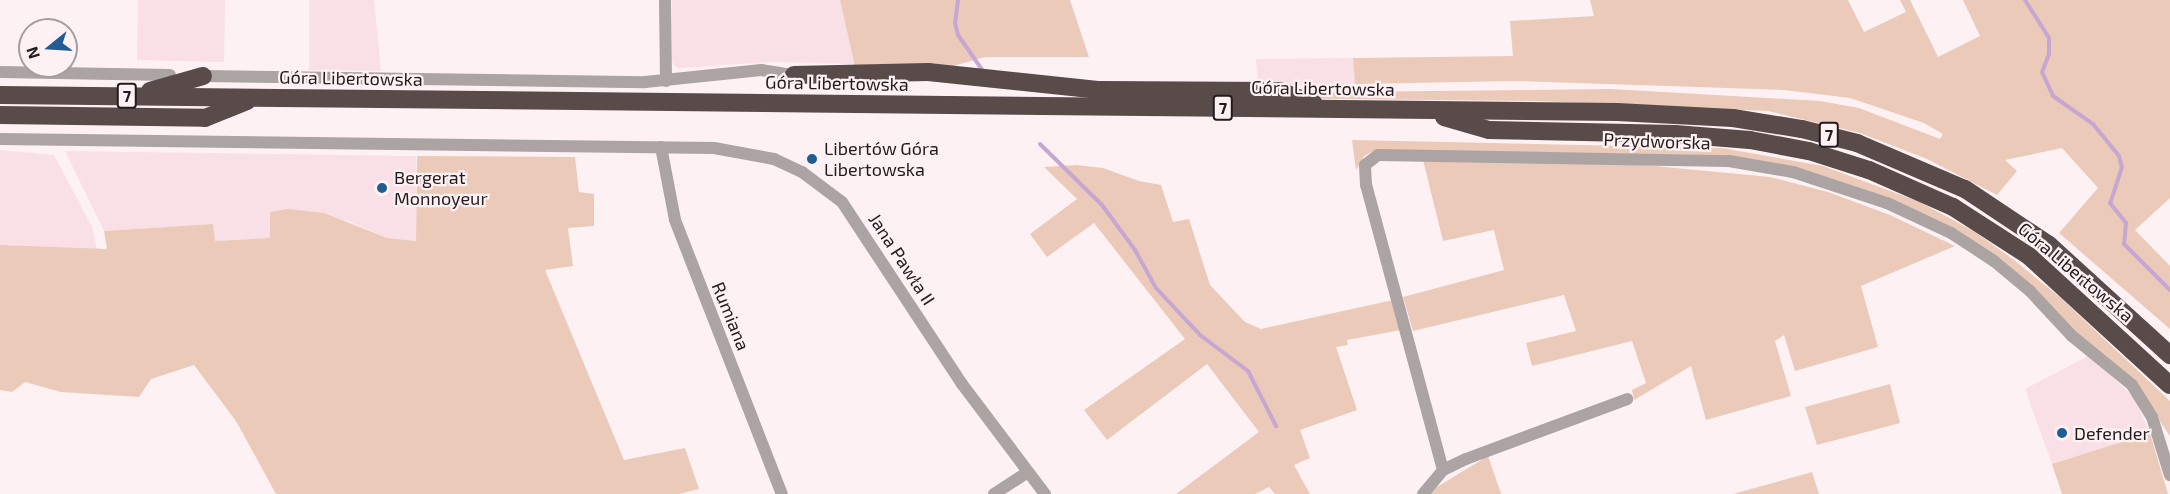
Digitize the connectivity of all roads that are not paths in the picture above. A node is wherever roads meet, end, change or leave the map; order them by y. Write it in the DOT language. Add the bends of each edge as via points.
graph roads {
  1 [pos="665,0"];
  2 [pos="0,72"];
  3 [pos="170,75"];
  4 [pos="795,75"];
  5 [pos="203,76"];
  6 [pos="666,81"];
  7 [pos="0,95"];
  8 [pos="133,96"];
  9 [pos="255,98"];
  10 [pos="1327,110"];
  11 [pos="1419,110"];
  12 [pos="0,115"];
  13 [pos="0,140"];
  14 [pos="661,147"];
  15 [pos="2170,355"];
  16 [pos="2170,385"];
  17 [pos="1627,399"];
  18 [pos="2166,443"];
  19 [pos="1443,470"];
  20 [pos="1028,472"];
  21 [pos="2170,475"];
  22 [pos="783,494"];
  23 [pos="994,494"];
  24 [pos="1045,494"];
  25 [pos="1423,494"];
  1 -- 6 [label="street"];
  2 -- 3 [label="street"];
  4 -- 6 [label="street, Góra Libertowska" via="761,70"];
  4 -- 10 [label="highway, 7" via="928,72 1100,90 1279,91"];
  5 -- 6 [label="street, Góra Libertowska"];
  5 -- 8 [label="highway"];
  7 -- 8 [label="highway, Góra Libertowska / 7"];
  8 -- 9 [label="highway, Góra Libertowska / 7"];
  9 -- 10 [label="highway, Góra Libertowska / 7"];
  9 -- 12 [label="highway, Góra Libertowska / 7" via="205,118"];
  10 -- 11 [label="highway, Góra Libertowska / 7"];
  11 -- 15 [label="highway, Góra Libertowska / 7" via="1713,116 1784,125 1857,143 1930,172 2010,216 2094,282"];
  11 -- 16 [label="highway, Góra Libertowska / 7" via="1489,130 1675,134 1750,140 1809,151 1877,173 1953,207 2029,256"];
  13 -- 14 [label="street"];
  14 -- 20 [label="street, Jana Pawła II" via="757,153 795,169 838,198 962,384"];
  14 -- 22 [label="street, Rumiana" via="675,220"];
  17 -- 19 [label="street"];
  18 -- 19 [label="street, Przydworska" via="2132,385 2072,336 2018,279 1951,233 1887,203 1793,172 1729,161 1378,155 1365,165 1366,185"];
  18 -- 21 [label="street"];
  19 -- 25 [label="street"];
  20 -- 23 [label="street"];
  20 -- 24 [label="street, Jana Pawła II"];
}
